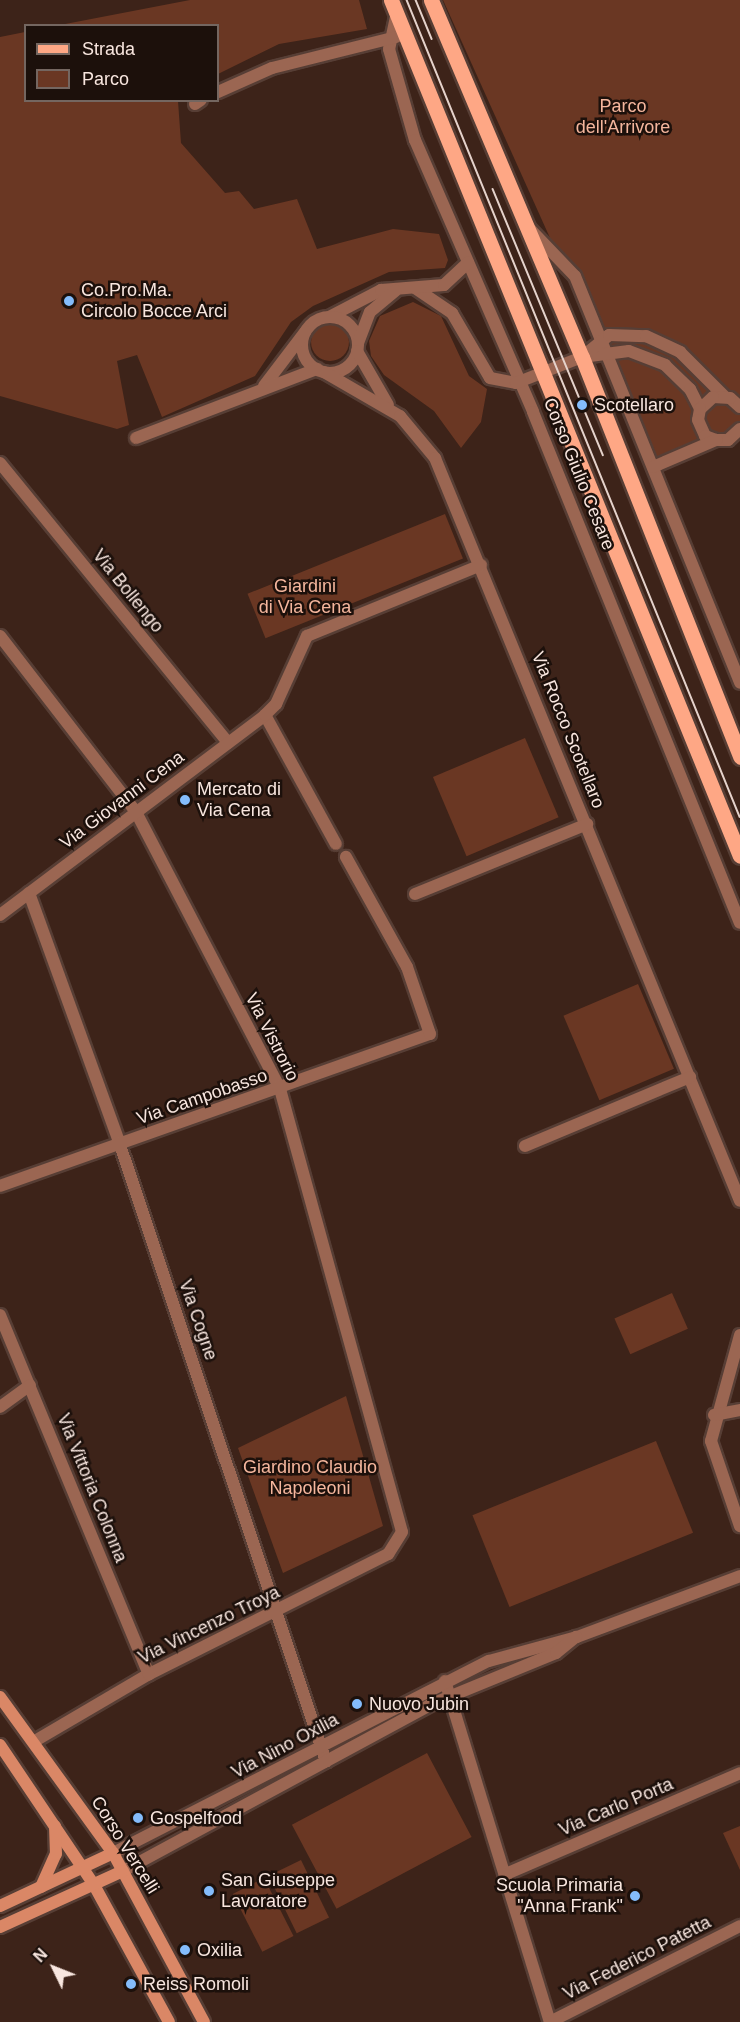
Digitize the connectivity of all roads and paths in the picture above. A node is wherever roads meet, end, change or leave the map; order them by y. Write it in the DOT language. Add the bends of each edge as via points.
graph roads {
  1 [pos="431,0"];
  2 [pos="394,6"];
  3 [pos="399,36"];
  4 [pos="219,92"];
  5 [pos="523,224"];
  6 [pos="468,263"];
  7 [pos="415,288"];
  8 [pos="399,289"];
  9 [pos="329,317"];
  10 [pos="305,332"];
  11 [pos="601,338"];
  12 [pos="357,348"];
  13 [pos="607,353"];
  14 [pos="582,357"];
  15 [pos="320,371"];
  16 [pos="540,374"];
  17 [pos="520,381"];
  18 [pos="264,386"];
  19 [pos="724,396"];
  20 [pos="740,406"];
  21 [pos="700,409"];
  22 [pos="393,411"];
  23 [pos="739,431"];
  24 [pos="136,438"];
  25 [pos="716,441"];
  26 [pos="0,463"];
  27 [pos="653,467"];
  28 [pos="481,565"];
  29 [pos="0,636"];
  30 [pos="740,683"];
  31 [pos="265,715"];
  32 [pos="228,742"];
  33 [pos="740,757"];
  34 [pos="136,812"];
  35 [pos="587,824"];
  36 [pos="336,844"];
  37 [pos="740,856"];
  38 [pos="346,857"];
  39 [pos="29,893"];
  40 [pos="415,894"];
  41 [pos="0,915"];
  42 [pos="740,923"];
  43 [pos="690,1077"];
  44 [pos="280,1089"];
  45 [pos="120,1145"];
  46 [pos="525,1146"];
  47 [pos="0,1186"];
  48 [pos="740,1201"];
  49 [pos="0,1315"];
  50 [pos="740,1335"];
  51 [pos="30,1385"];
  52 [pos="0,1407"];
  53 [pos="740,1410"];
  54 [pos="714,1416"];
  55 [pos="740,1526"];
  56 [pos="400,1542"];
  57 [pos="740,1576"];
  58 [pos="278,1611"];
  59 [pos="577,1637"];
  60 [pos="149,1674"];
  61 [pos="445,1681"];
  62 [pos="450,1695"];
  63 [pos="0,1697"];
  64 [pos="33,1742"];
  65 [pos="0,1745"];
  66 [pos="321,1747"];
  67 [pos="326,1761"];
  68 [pos="740,1773"];
  69 [pos="55,1825"];
  70 [pos="113,1853"];
  71 [pos="83,1868"];
  72 [pos="123,1871"];
  73 [pos="506,1874"];
  74 [pos="94,1885"];
  75 [pos="41,1887"];
  76 [pos="0,1905"];
  77 [pos="740,1926"];
  78 [pos="0,1927"];
  79 [pos="169,2022"];
  80 [pos="204,2022"];
  81 [pos="550,2022"];
  1 -- 5 [label="main road"];
  2 -- 3 [label="main road, Corso Giulio Cesare"];
  3 -- 4 [label="street" via="272,68"];
  3 -- 6 [label="street, Corso Giulio Cesare" via="389,49 412,131"];
  3 -- 16 [label="main road, Corso Giulio Cesare"];
  5 -- 11 [label="street" via="575,276"];
  5 -- 14 [label="main road"];
  6 -- 7 [label="street" via="444,285"];
  6 -- 17 [label="street, Corso Giulio Cesare"];
  7 -- 8 [label="street"];
  7 -- 17 [label="street" via="452,313 490,378"];
  8 -- 9 [label="street" via="356,300"];
  8 -- 12 [label="street" via="370,312"];
  9 -- 10 [label="street"];
  9 -- 12 [label="street" via="349,325"];
  10 -- 15 [label="street" via="303,353"];
  10 -- 18 [label="street"];
  11 -- 13 [label="street"];
  11 -- 14 [label="street"];
  11 -- 19 [label="street" via="625,332 662,341"];
  12 -- 15 [label="street" via="345,368"];
  12 -- 22 [label="street, Via Rocco Scotellaro"];
  13 -- 14 [label="street"];
  13 -- 21 [label="street" via="629,351 654,358 690,389"];
  13 -- 27 [label="street"];
  14 -- 16 [label="street"];
  14 -- 33 [label="main road"];
  15 -- 18 [label="street"];
  15 -- 22 [label="street, Via Rocco Scotellaro"];
  16 -- 17 [label="street"];
  16 -- 37 [label="main road, Corso Giulio Cesare"];
  17 -- 42 [label="street, Corso Giulio Cesare"];
  18 -- 24 [label="street"];
  19 -- 20 [label="street"];
  19 -- 21 [label="street" via="713,397"];
  21 -- 25 [label="street" via="701,431"];
  22 -- 28 [label="street, Via Rocco Scotellaro" via="431,451"];
  23 -- 25 [label="street"];
  25 -- 27 [label="street"];
  26 -- 32 [label="street, Via Bollengo"];
  27 -- 30 [label="street"];
  28 -- 31 [label="street, Via Giovanni Cena" via="307,636 278,699"];
  28 -- 35 [label="street, Via Rocco Scotellaro"];
  29 -- 34 [label="street, Via Vistrorio"];
  31 -- 32 [label="street, Via Giovanni Cena"];
  31 -- 36 [label="street"];
  32 -- 34 [label="street, Via Giovanni Cena"];
  34 -- 39 [label="street, Via Giovanni Cena"];
  34 -- 44 [label="street, Via Vistrorio"];
  35 -- 40 [label="street"];
  35 -- 43 [label="street, Via Rocco Scotellaro"];
  38 -- 44 [label="street, Via Campobasso" via="403,959 431,1031 422,1040"];
  39 -- 41 [label="street, Via Giovanni Cena"];
  39 -- 45 [label="street, Via Cogne"];
  43 -- 46 [label="street"];
  43 -- 48 [label="street, Via Rocco Scotellaro"];
  44 -- 45 [label="street, Via Campobasso"];
  44 -- 56 [label="street, Via Vistrorio" via="401,1524"];
  45 -- 47 [label="street, Via Campobasso"];
  45 -- 58 [label="street, Via Cogne"];
  49 -- 51 [label="street, Via Vittoria Colonna"];
  50 -- 54 [label="street"];
  51 -- 52 [label="street"];
  51 -- 60 [label="street, Via Vittoria Colonna"];
  53 -- 54 [label="street"];
  54 -- 55 [label="street" via="713,1459"];
  56 -- 58 [label="street, Via Vincenzo Troya" via="388,1554"];
  57 -- 59 [label="street, Via Nino Oxilia"];
  58 -- 60 [label="street, Via Vincenzo Troya"];
  58 -- 66 [label="street, Via Cogne"];
  59 -- 61 [label="street, Via Nino Oxilia" via="549,1640"];
  59 -- 62 [label="street, Via Nino Oxilia" via="556,1653"];
  60 -- 64 [label="street, Via Vincenzo Troya"];
  61 -- 62 [label="street"];
  61 -- 66 [label="street, Via Nino Oxilia"];
  62 -- 67 [label="street, Via Nino Oxilia"];
  62 -- 73 [label="street"];
  63 -- 64 [label="main road, Corso Vercelli"];
  64 -- 70 [label="main road, Corso Vercelli"];
  65 -- 69 [label="main road"];
  66 -- 67 [label="street, Via Cogne"];
  66 -- 70 [label="street, Via Nino Oxilia"];
  67 -- 72 [label="street, Via Nino Oxilia"];
  68 -- 73 [label="street, Via Carlo Porta"];
  69 -- 71 [label="main road"];
  69 -- 75 [label="main road" via="56,1854"];
  70 -- 71 [label="main road"];
  70 -- 72 [label="main road, Corso Vercelli"];
  71 -- 74 [label="main road"];
  71 -- 75 [label="main road"];
  72 -- 74 [label="main road"];
  72 -- 80 [label="main road, Corso Vercelli"];
  73 -- 81 [label="street"];
  74 -- 78 [label="main road"];
  74 -- 79 [label="main road"];
  75 -- 76 [label="main road"];
  77 -- 81 [label="street, Via Federico Patetta"];
}
